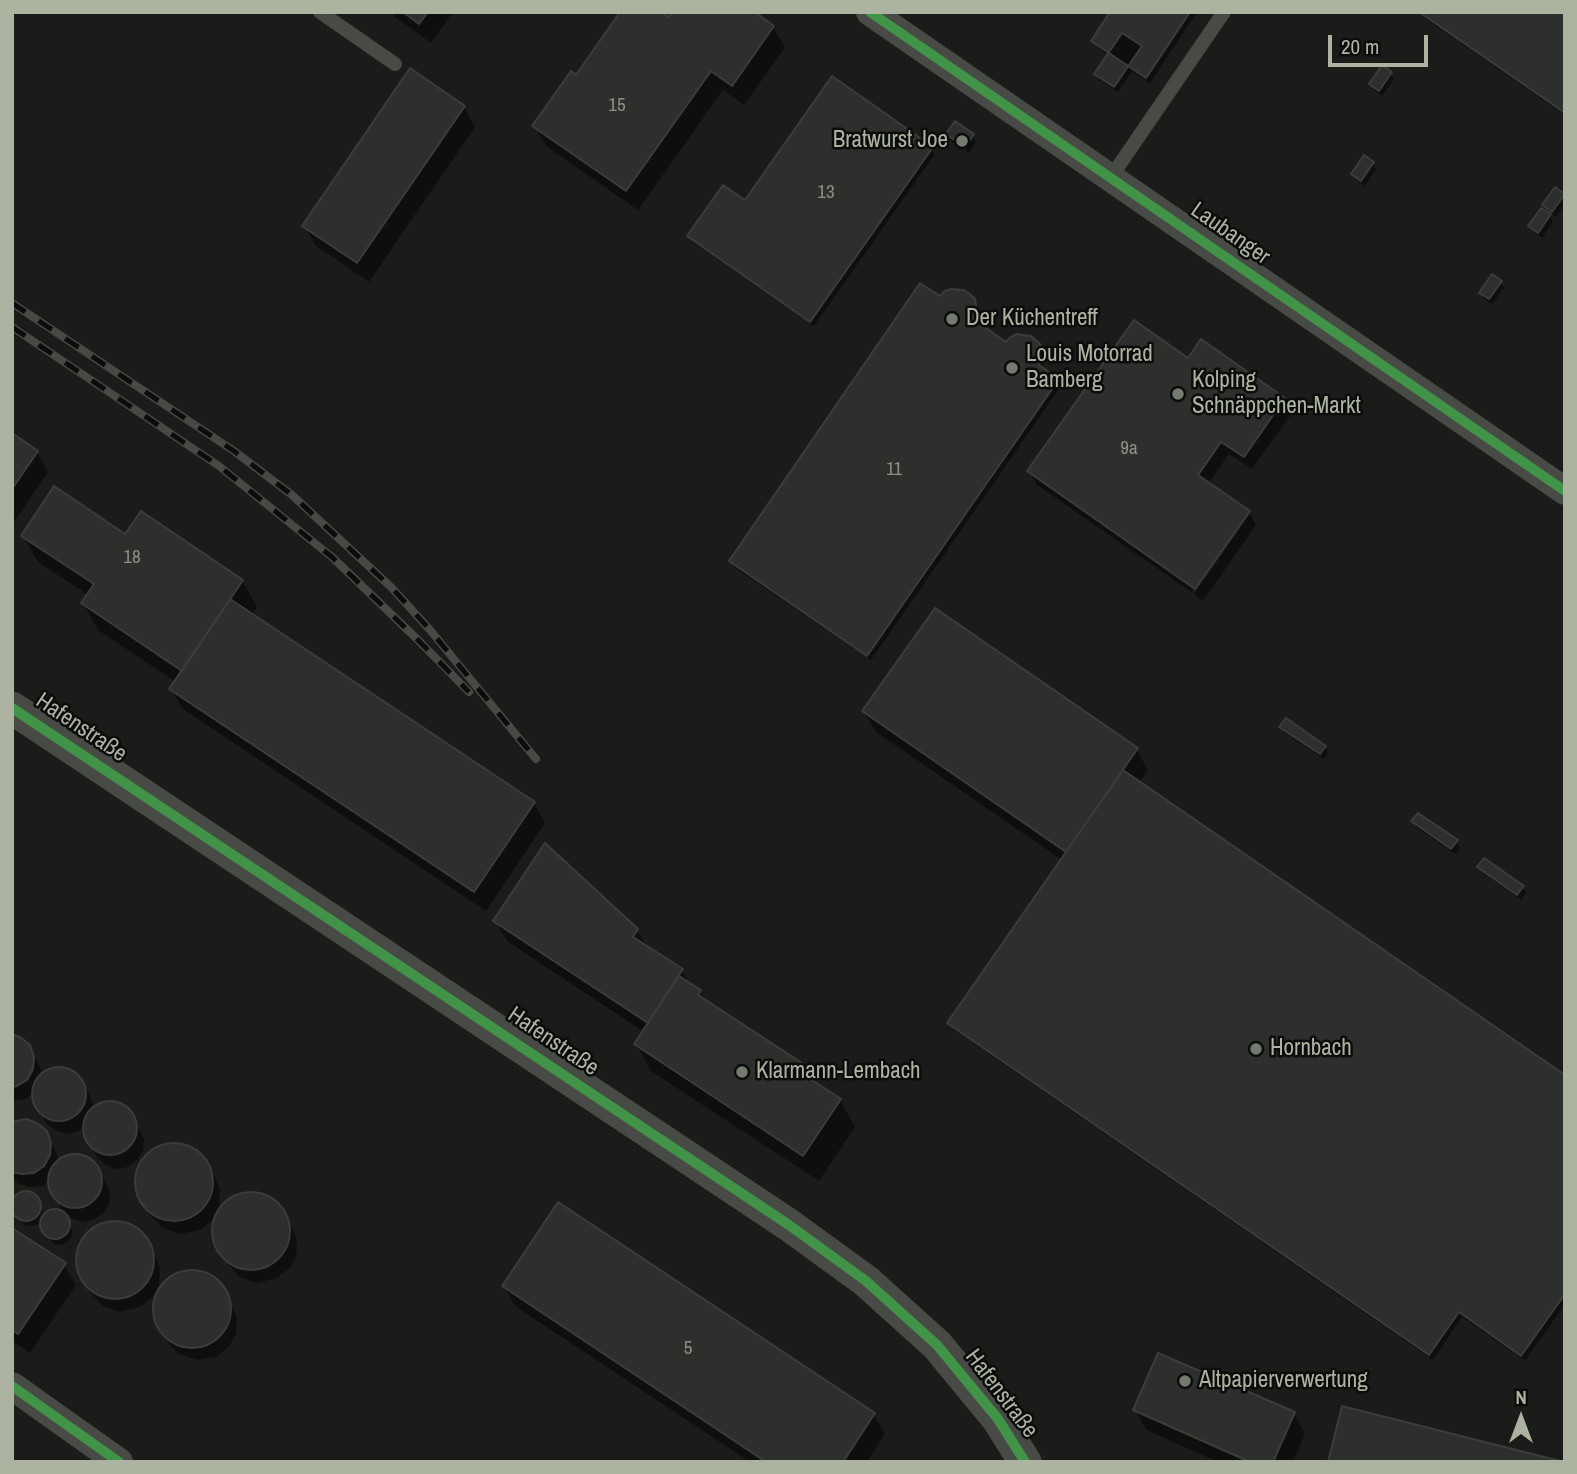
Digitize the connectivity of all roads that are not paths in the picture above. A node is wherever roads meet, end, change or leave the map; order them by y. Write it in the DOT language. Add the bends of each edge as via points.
graph roads {
  1 [pos="870,12"];
  2 [pos="1224,12"];
  3 [pos="324,13"];
  4 [pos="395,64"];
  5 [pos="1111,177"];
  6 [pos="1565,491"];
  7 [pos="12,708"];
  8 [pos="12,1386"];
  9 [pos="118,1462"];
  10 [pos="1025,1462"];
  1 -- 5 [label="street, Laubanger"];
  2 -- 5 [label="lane"];
  3 -- 4 [label="lane"];
  5 -- 6 [label="street, Laubanger"];
  7 -- 10 [label="street, Hafenstraße" via="866,1281 937,1345 998,1419"];
  8 -- 9 [label="street"];
}
